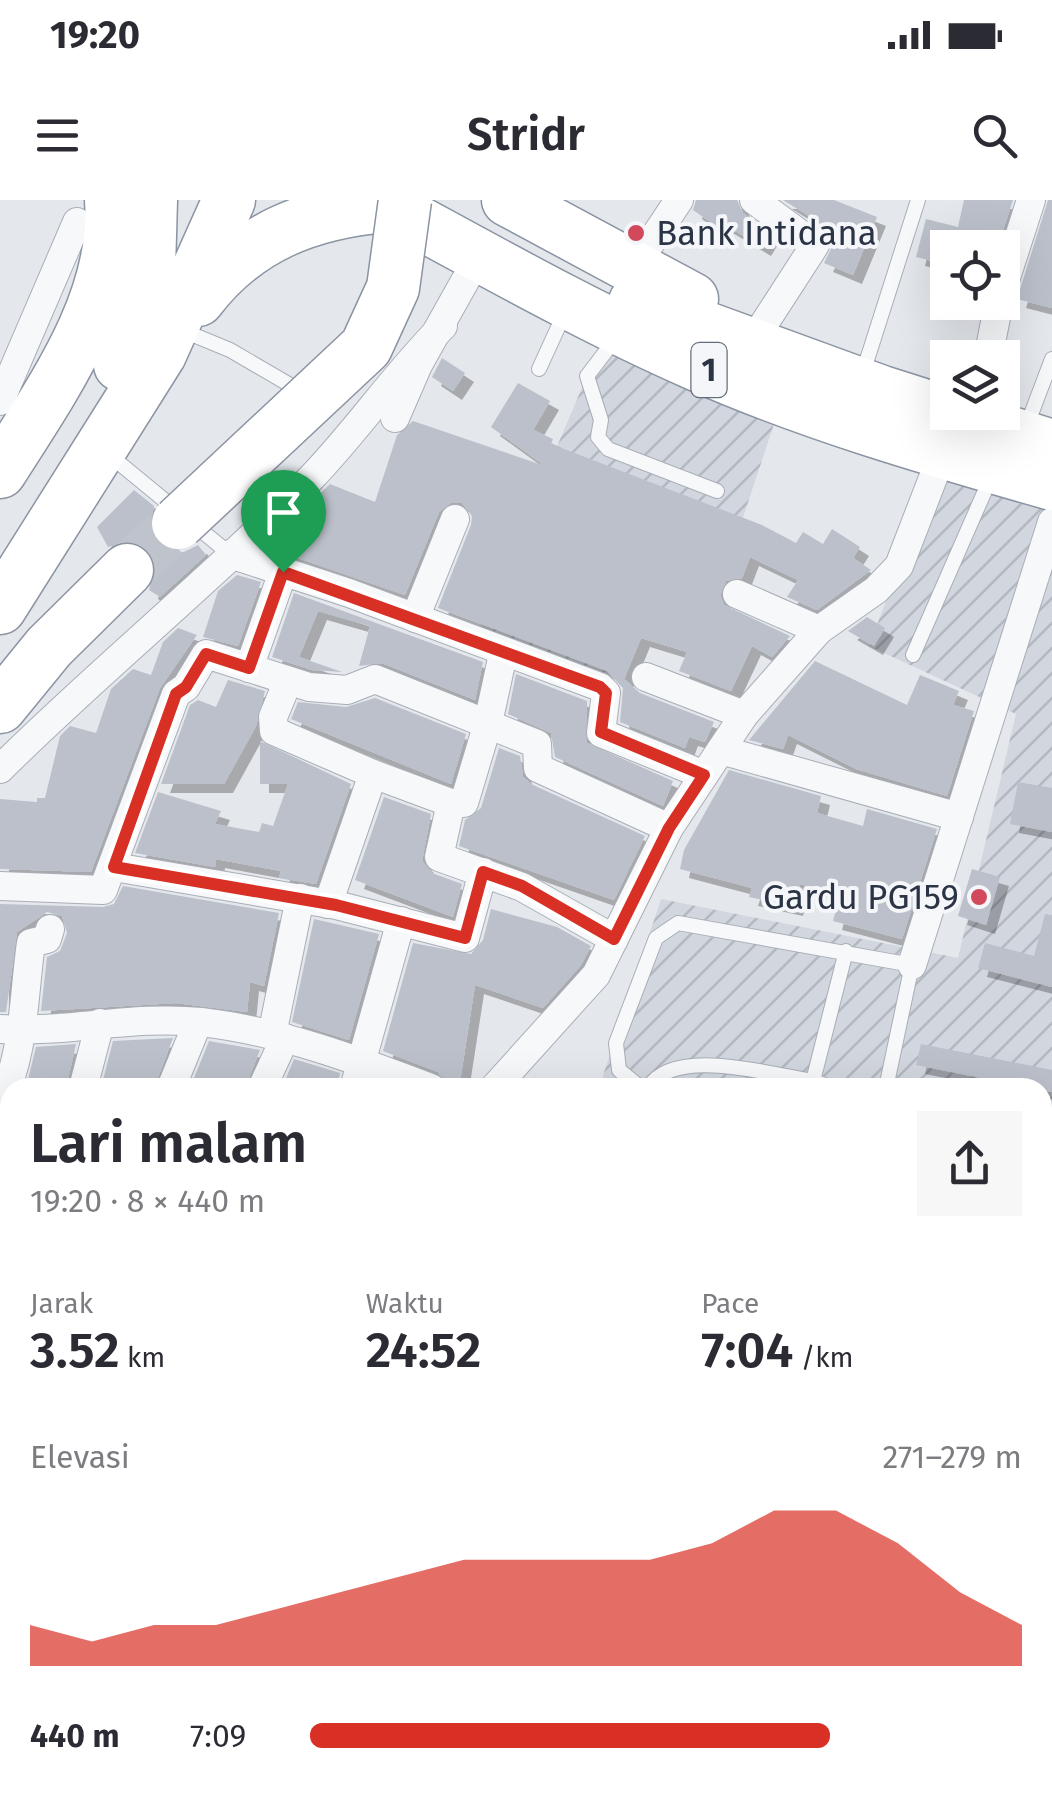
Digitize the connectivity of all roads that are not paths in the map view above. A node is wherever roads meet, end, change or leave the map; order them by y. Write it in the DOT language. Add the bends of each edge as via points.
graph roads {
  1 [pos="151,200"];
  2 [pos="197,200"];
  3 [pos="228,200"];
  4 [pos="438,200"];
  5 [pos="508,200"];
  6 [pos="679,200"];
  7 [pos="754,200"];
  8 [pos="918,200"];
  9 [pos="1030,200"];
  10 [pos="390,201"];
  11 [pos="94,211"];
  12 [pos="1020,232"];
  13 [pos="479,256"];
  14 [pos="633,269"];
  15 [pos="569,304"];
  16 [pos="443,326"];
  17 [pos="620,330"];
  18 [pos="760,330"];
  19 [pos="153,349"];
  20 [pos="1052,359"];
  21 [pos="866,364"];
  22 [pos="539,369"];
  23 [pos="930,385"];
  24 [pos="0,401"];
  25 [pos="327,408"];
  26 [pos="394,418"];
  27 [pos="1034,423"];
  28 [pos="102,450"];
  29 [pos="943,452"];
  30 [pos="994,468"];
  31 [pos="0,472"];
  32 [pos="1052,484"];
  33 [pos="718,491"];
  34 [pos="455,519"];
  35 [pos="1052,522"];
  36 [pos="178,523"];
  37 [pos="0,551"];
  38 [pos="230,554"];
  39 [pos="127,570"];
  40 [pos="283,572"];
  41 [pos="737,594"];
  42 [pos="0,608"];
  43 [pos="415,618"];
  44 [pos="819,630"];
  45 [pos="502,654"];
  46 [pos="913,655"];
  47 [pos="249,668"];
  48 [pos="646,676"];
  49 [pos="288,682"];
  50 [pos="0,707"];
  51 [pos="744,715"];
  52 [pos="488,723"];
  53 [pos="721,750"];
  54 [pos="0,769"];
  55 [pos="372,774"];
  56 [pos="704,775"];
  57 [pos="452,803"];
  58 [pos="959,817"];
  59 [pos="669,828"];
  60 [pos="114,867"];
  61 [pos="483,872"];
  62 [pos="0,886"];
  63 [pos="314,901"];
  64 [pos="401,921"];
  65 [pos="50,928"];
  66 [pos="614,939"];
  67 [pos="846,951"];
  68 [pos="912,965"];
  69 [pos="198,1022"];
  70 [pos="100,1023"];
  71 [pos="12,1030"];
  72 [pos="279,1036"];
  73 [pos="358,1075"];
  74 [pos="11,1078"];
  75 [pos="86,1078"];
  76 [pos="174,1078"];
  77 [pos="265,1078"];
  78 [pos="503,1078"];
  79 [pos="624,1078"];
  80 [pos="654,1078"];
  81 [pos="789,1078"];
  82 [pos="815,1078"];
  83 [pos="888,1078"];
  1 -- 19 [label="highway"];
  2 -- 19 [label="highway" via="155,302"];
  3 -- 19 [label="highway"];
  4 -- 27 [label="highway" via="531,255 622,297 882,392"];
  5 -- 14 [label="highway, 1"];
  6 -- 14 [label="street"];
  7 -- 18 [label="street" via="816,245"];
  8 -- 21 [label="lane"];
  9 -- 12 [label="street"];
  10 -- 13 [label="highway, 1"];
  10 -- 19 [label="highway" via="306,220 258,242"];
  10 -- 36 [label="highway, bridge" via="393,288 366,347"];
  11 -- 24 [label="street"];
  11 -- 31 [label="highway" via="110,248 93,305"];
  13 -- 15 [label="highway, 1"];
  13 -- 16 [label="street"];
  14 -- 18 [label="highway, 1"];
  15 -- 17 [label="highway, 1"];
  15 -- 22 [label="lane"];
  16 -- 26 [label="street"];
  16 -- 38 [label="street"];
  17 -- 29 [label="highway, 1" via="750,387"];
  17 -- 33 [label="lane" via="587,376 601,420 598,436 608,450"];
  18 -- 21 [label="highway, 1"];
  19 -- 25 [label="lane" via="230,350"];
  19 -- 28 [label="highway"];
  19 -- 37 [label="highway"];
  20 -- 27 [label="lane"];
  21 -- 23 [label="highway, 1"];
  28 -- 38 [label="lane"];
  28 -- 42 [label="highway"];
  29 -- 30 [label="highway, 1"];
  29 -- 44 [label="street" via="899,566"];
  30 -- 32 [label="highway, 1"];
  30 -- 46 [label="lane"];
  34 -- 43 [label="street"];
  35 -- 58 [label="street"];
  38 -- 40 [label="street"];
  38 -- 54 [label="street"];
  39 -- 50 [label="highway"];
  40 -- 43 [label="street"];
  40 -- 47 [label="street"];
  41 -- 44 [label="street"];
  43 -- 45 [label="street"];
  44 -- 51 [label="street"];
  45 -- 52 [label="street"];
  45 -- 56 [label="street" via="604,690 601,732"];
  47 -- 49 [label="street"];
  47 -- 60 [label="street" via="201,656 176,694"];
  48 -- 51 [label="street"];
  49 -- 52 [label="street" via="347,690 375,679"];
  49 -- 55 [label="street" via="274,731"];
  51 -- 53 [label="street"];
  52 -- 57 [label="street" via="464,803"];
  52 -- 59 [label="street" via="537,744 538,768"];
  53 -- 56 [label="street"];
  53 -- 58 [label="street"];
  55 -- 57 [label="street"];
  55 -- 63 [label="street"];
  56 -- 59 [label="street"];
  57 -- 61 [label="street" via="439,857"];
  58 -- 68 [label="street"];
  59 -- 66 [label="street"];
  60 -- 62 [label="street" via="102,890"];
  60 -- 63 [label="street"];
  61 -- 64 [label="street" via="465,938"];
  61 -- 66 [label="street" via="522,886"];
  63 -- 64 [label="street"];
  63 -- 72 [label="street"];
  64 -- 73 [label="street"];
  65 -- 71 [label="street" via="47,939 30,947"];
  66 -- 78 [label="street" via="596,976"];
  67 -- 68 [label="lane"];
  67 -- 79 [label="lane" via="678,923 656,938 616,1043"];
  67 -- 82 [label="lane"];
  68 -- 83 [label="lane"];
  69 -- 70 [label="street"];
  69 -- 72 [label="street"];
  69 -- 76 [label="street"];
  70 -- 71 [label="street"];
  70 -- 75 [label="street"];
  71 -- 74 [label="street"];
  72 -- 73 [label="street"];
  72 -- 77 [label="street"];
  80 -- 81 [label="lane" via="682,1065"];
}
